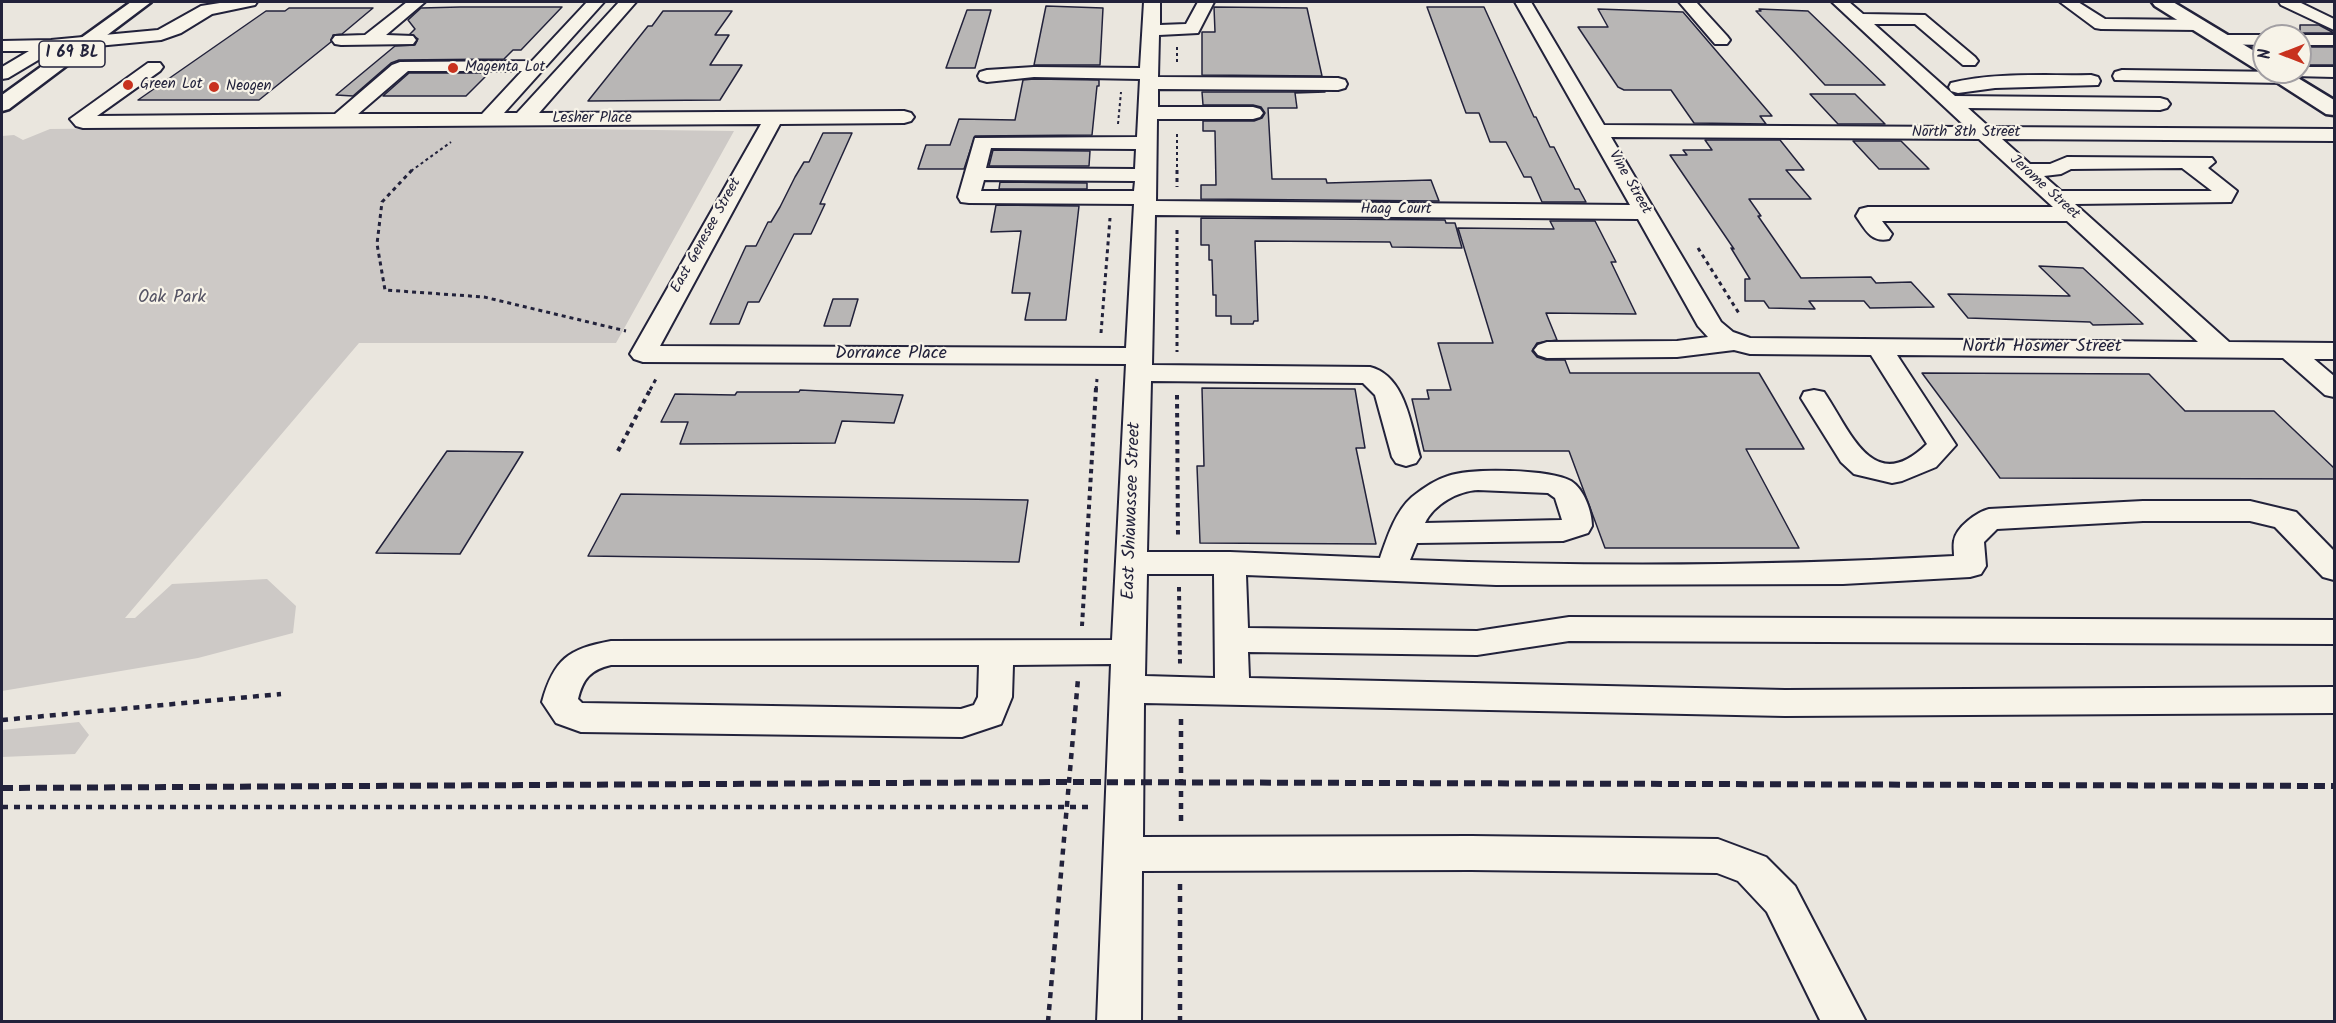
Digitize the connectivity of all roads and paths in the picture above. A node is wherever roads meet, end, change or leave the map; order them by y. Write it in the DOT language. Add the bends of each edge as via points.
graph roads {
  1 [pos="142,2"];
  2 [pos="249,2"];
  3 [pos="417,2"];
  4 [pos="596,2"];
  5 [pos="628,2"];
  6 [pos="1206,2"];
  7 [pos="1523,2"];
  8 [pos="1687,2"];
  9 [pos="1840,2"];
  10 [pos="2068,2"];
  11 [pos="2161,2"];
  12 [pos="2287,2"];
  13 [pos="1859,19"];
  14 [pos="1160,20"];
  15 [pos="2198,25"];
  16 [pos="2334,25"];
  17 [pos="341,40"];
  18 [pos="369,40"];
  19 [pos="407,40"];
  20 [pos="1721,40"];
  21 [pos="2223,40"];
  22 [pos="2252,40"];
  23 [pos="2312,40"];
  24 [pos="2334,40"];
  25 [pos="90,41"];
  26 [pos="51,45"];
  27 [pos="2,46"];
  28 [pos="2252,58"];
  29 [pos="1906,62"];
  30 [pos="536,66"];
  31 [pos="154,67"];
  32 [pos="2334,72"];
  33 [pos="2312,73"];
  34 [pos="2,74"];
  35 [pos="2252,74"];
  36 [pos="987,76"];
  37 [pos="1150,78"];
  38 [pos="2091,81"];
  39 [pos="1338,84"];
  40 [pos="2299,84"];
  41 [pos="1934,87"];
  42 [pos="1951,102"];
  43 [pos="2160,104"];
  44 [pos="2,105"];
  45 [pos="2334,110"];
  46 [pos="1163,113"];
  47 [pos="1253,113"];
  48 [pos="904,117"];
  49 [pos="523,119"];
  50 [pos="772,119"];
  51 [pos="340,120"];
  52 [pos="487,120"];
  53 [pos="1598,131"];
  54 [pos="1983,133"];
  55 [pos="2167,134"];
  56 [pos="2201,134"];
  57 [pos="2334,135"];
  58 [pos="1116,142"];
  59 [pos="1148,142"];
  60 [pos="2187,162"];
  61 [pos="2024,170"];
  62 [pos="975,174"];
  63 [pos="1146,194"];
  64 [pos="1112,198"];
  65 [pos="2055,198"];
  66 [pos="1178,208"];
  67 [pos="1646,212"];
  68 [pos="2073,214"];
  69 [pos="1881,234"];
  70 [pos="1742,344"];
  71 [pos="1878,347"];
  72 [pos="1547,350"];
  73 [pos="2222,350"];
  74 [pos="2290,351"];
  75 [pos="2334,351"];
  76 [pos="643,354"];
  77 [pos="669,354"];
  78 [pos="1098,356"];
  79 [pos="1139,364"];
  80 [pos="1177,373"];
  81 [pos="2334,389"];
  82 [pos="1814,398"];
  83 [pos="618,452"];
  84 [pos="1406,457"];
  85 [pos="1407,533"];
  86 [pos="1131,563"];
  87 [pos="1179,563"];
  88 [pos="1230,563"];
  89 [pos="2334,569"];
  90 [pos="1391,570"];
  91 [pos="2334,632"];
  92 [pos="1231,640"];
  93 [pos="1081,652"];
  94 [pos="1128,652"];
  95 [pos="996,653"];
  96 [pos="1126,689"];
  97 [pos="1181,690"];
  98 [pos="1232,691"];
  99 [pos="281,694"];
  100 [pos="2334,700"];
  101 [pos="2,720"];
  102 [pos="1065,806"];
  103 [pos="2,807"];
  104 [pos="1123,808"];
  105 [pos="1122,854"];
  106 [pos="1180,854"];
  107 [pos="1048,1022"];
  108 [pos="1119,1022"];
  109 [pos="1180,1022"];
  110 [pos="1844,1022"];
  1 -- 25 [label="main road, I 69 BL"];
  2 -- 25 [label="street" via="207,10 161,35"];
  3 -- 18 [label="street"];
  4 -- 30 [label="street"];
  5 -- 49 [label="street"];
  6 -- 14 [label="street" via="1192,29"];
  7 -- 53 [label="street, Vine Street"];
  8 -- 20 [label="street"];
  9 -- 13 [label="street, Jerome Street"];
  10 -- 15 [label="street" via="2101,24"];
  11 -- 15 [label="main road"];
  12 -- 16 [label="street"];
  13 -- 29 [label="street, Jerome Street"];
  13 -- 29 [label="street" via="1919,19 1969,61"];
  14 -- 37 [label="street, East Shiawassee Street"];
  14 -- 37 [label="path"];
  15 -- 21 [label="main road"];
  17 -- 18 [label="street"];
  18 -- 19 [label="street"];
  21 -- 22 [label="street"];
  21 -- 28 [label="main road"];
  23 -- 24 [label="street"];
  25 -- 26 [label="street"];
  25 -- 44 [label="main road, I 69 BL"];
  26 -- 27 [label="street"];
  26 -- 34 [label="street"];
  29 -- 41 [label="street, Jerome Street"];
  30 -- 51 [label="street" via="406,66"];
  30 -- 52 [label="street"];
  31 -- 51 [label="street, Lesher Place" via="81,119 83,122"];
  32 -- 33 [label="street"];
  35 -- 43 [label="street" via="2122,76"];
  36 -- 37 [label="street" via="1034,72"];
  37 -- 39 [label="street"];
  37 -- 46 [label="street, East Shiawassee Street"];
  37 -- 58 [label="path"];
  38 -- 41 [label="street"];
  40 -- 45 [label="main road"];
  41 -- 42 [label="street, Jerome Street"];
  42 -- 43 [label="street"];
  42 -- 54 [label="street, Jerome Street"];
  43 -- 56 [label="street"];
  46 -- 47 [label="street"];
  46 -- 59 [label="street, East Shiawassee Street"];
  46 -- 66 [label="path"];
  48 -- 50 [label="street, Lesher Place"];
  49 -- 50 [label="street, Lesher Place"];
  49 -- 52 [label="street, Lesher Place"];
  50 -- 76 [label="street, East Genesee Street"];
  51 -- 52 [label="street, Lesher Place"];
  53 -- 54 [label="street, North 8th Street"];
  53 -- 67 [label="street, Vine Street"];
  54 -- 55 [label="street, North 8th Street"];
  54 -- 61 [label="street, Jerome Street"];
  55 -- 56 [label="street, North 8th Street"];
  55 -- 60 [label="street" via="2205,162"];
  56 -- 57 [label="street, North 8th Street"];
  58 -- 59 [label="street"];
  58 -- 62 [label="street" via="982,142"];
  59 -- 63 [label="street, East Shiawassee Street"];
  60 -- 61 [label="street" via="2067,163 2054,170"];
  60 -- 65 [label="street" via="2226,190 2223,197"];
  61 -- 65 [label="street, Jerome Street"];
  62 -- 63 [label="street"];
  62 -- 64 [label="street" via="969,197"];
  63 -- 64 [label="street"];
  63 -- 66 [label="street, Haag Court"];
  63 -- 79 [label="street, East Shiawassee Street"];
  64 -- 78 [label="path"];
  65 -- 68 [label="street, Jerome Street"];
  66 -- 67 [label="street, Haag Court"];
  66 -- 80 [label="path"];
  67 -- 70 [label="street, Vine Street" via="1719,336"];
  68 -- 69 [label="street" via="1868,214"];
  68 -- 73 [label="street, Jerome Street"];
  70 -- 71 [label="street, North Hosmer Street"];
  70 -- 72 [label="street, North Hosmer Street"];
  71 -- 73 [label="street, North Hosmer Street"];
  71 -- 82 [label="street" via="1942,445 1926,461 1892,474 1864,468 1851,456"];
  73 -- 74 [label="street, North Hosmer Street"];
  74 -- 75 [label="street, North Hosmer Street"];
  74 -- 81 [label="street"];
  76 -- 77 [label="street, Dorrance Place"];
  77 -- 78 [label="street, Dorrance Place"];
  77 -- 83 [label="path"];
  78 -- 79 [label="street, Dorrance Place"];
  78 -- 93 [label="path"];
  79 -- 80 [label="street, Dorrance Place"];
  79 -- 86 [label="street, East Shiawassee Street"];
  80 -- 84 [label="street, Dorrance Place" via="1370,375 1388,393"];
  80 -- 87 [label="path"];
  85 -- 85 [label="street" via="1417,510 1458,482 1556,486 1565,491 1578,519 1577,526 1563,531"];
  85 -- 90 [label="street"];
  86 -- 87 [label="street"];
  86 -- 94 [label="street, East Shiawassee Street"];
  87 -- 88 [label="street"];
  87 -- 97 [label="path"];
  88 -- 90 [label="street"];
  88 -- 92 [label="street"];
  89 -- 90 [label="street" via="2285,519 2250,511 2143,511 1989,519 1969,539 1970,566 1843,573 1496,574"];
  91 -- 92 [label="street" via="1569,628 1477,644"];
  92 -- 98 [label="street"];
  93 -- 94 [label="street"];
  93 -- 95 [label="street"];
  93 -- 102 [label="path"];
  94 -- 96 [label="street, East Shiawassee Street"];
  95 -- 95 [label="street" via="995,697 988,714 962,723 581,718 569,713 560,702 572,670 588,657 611,653"];
  96 -- 97 [label="street"];
  96 -- 104 [label="street, East Shiawassee Street"];
  97 -- 98 [label="street"];
  97 -- 106 [label="path"];
  98 -- 100 [label="street" via="1785,703"];
  99 -- 101 [label="path"];
  102 -- 103 [label="path"];
  102 -- 104 [label="path"];
  102 -- 107 [label="path"];
  104 -- 105 [label="street, East Shiawassee Street"];
  105 -- 106 [label="street"];
  105 -- 108 [label="street, East Shiawassee Street"];
  106 -- 109 [label="path"];
  106 -- 110 [label="street" via="1718,856 1752,869 1781,899"];
}
